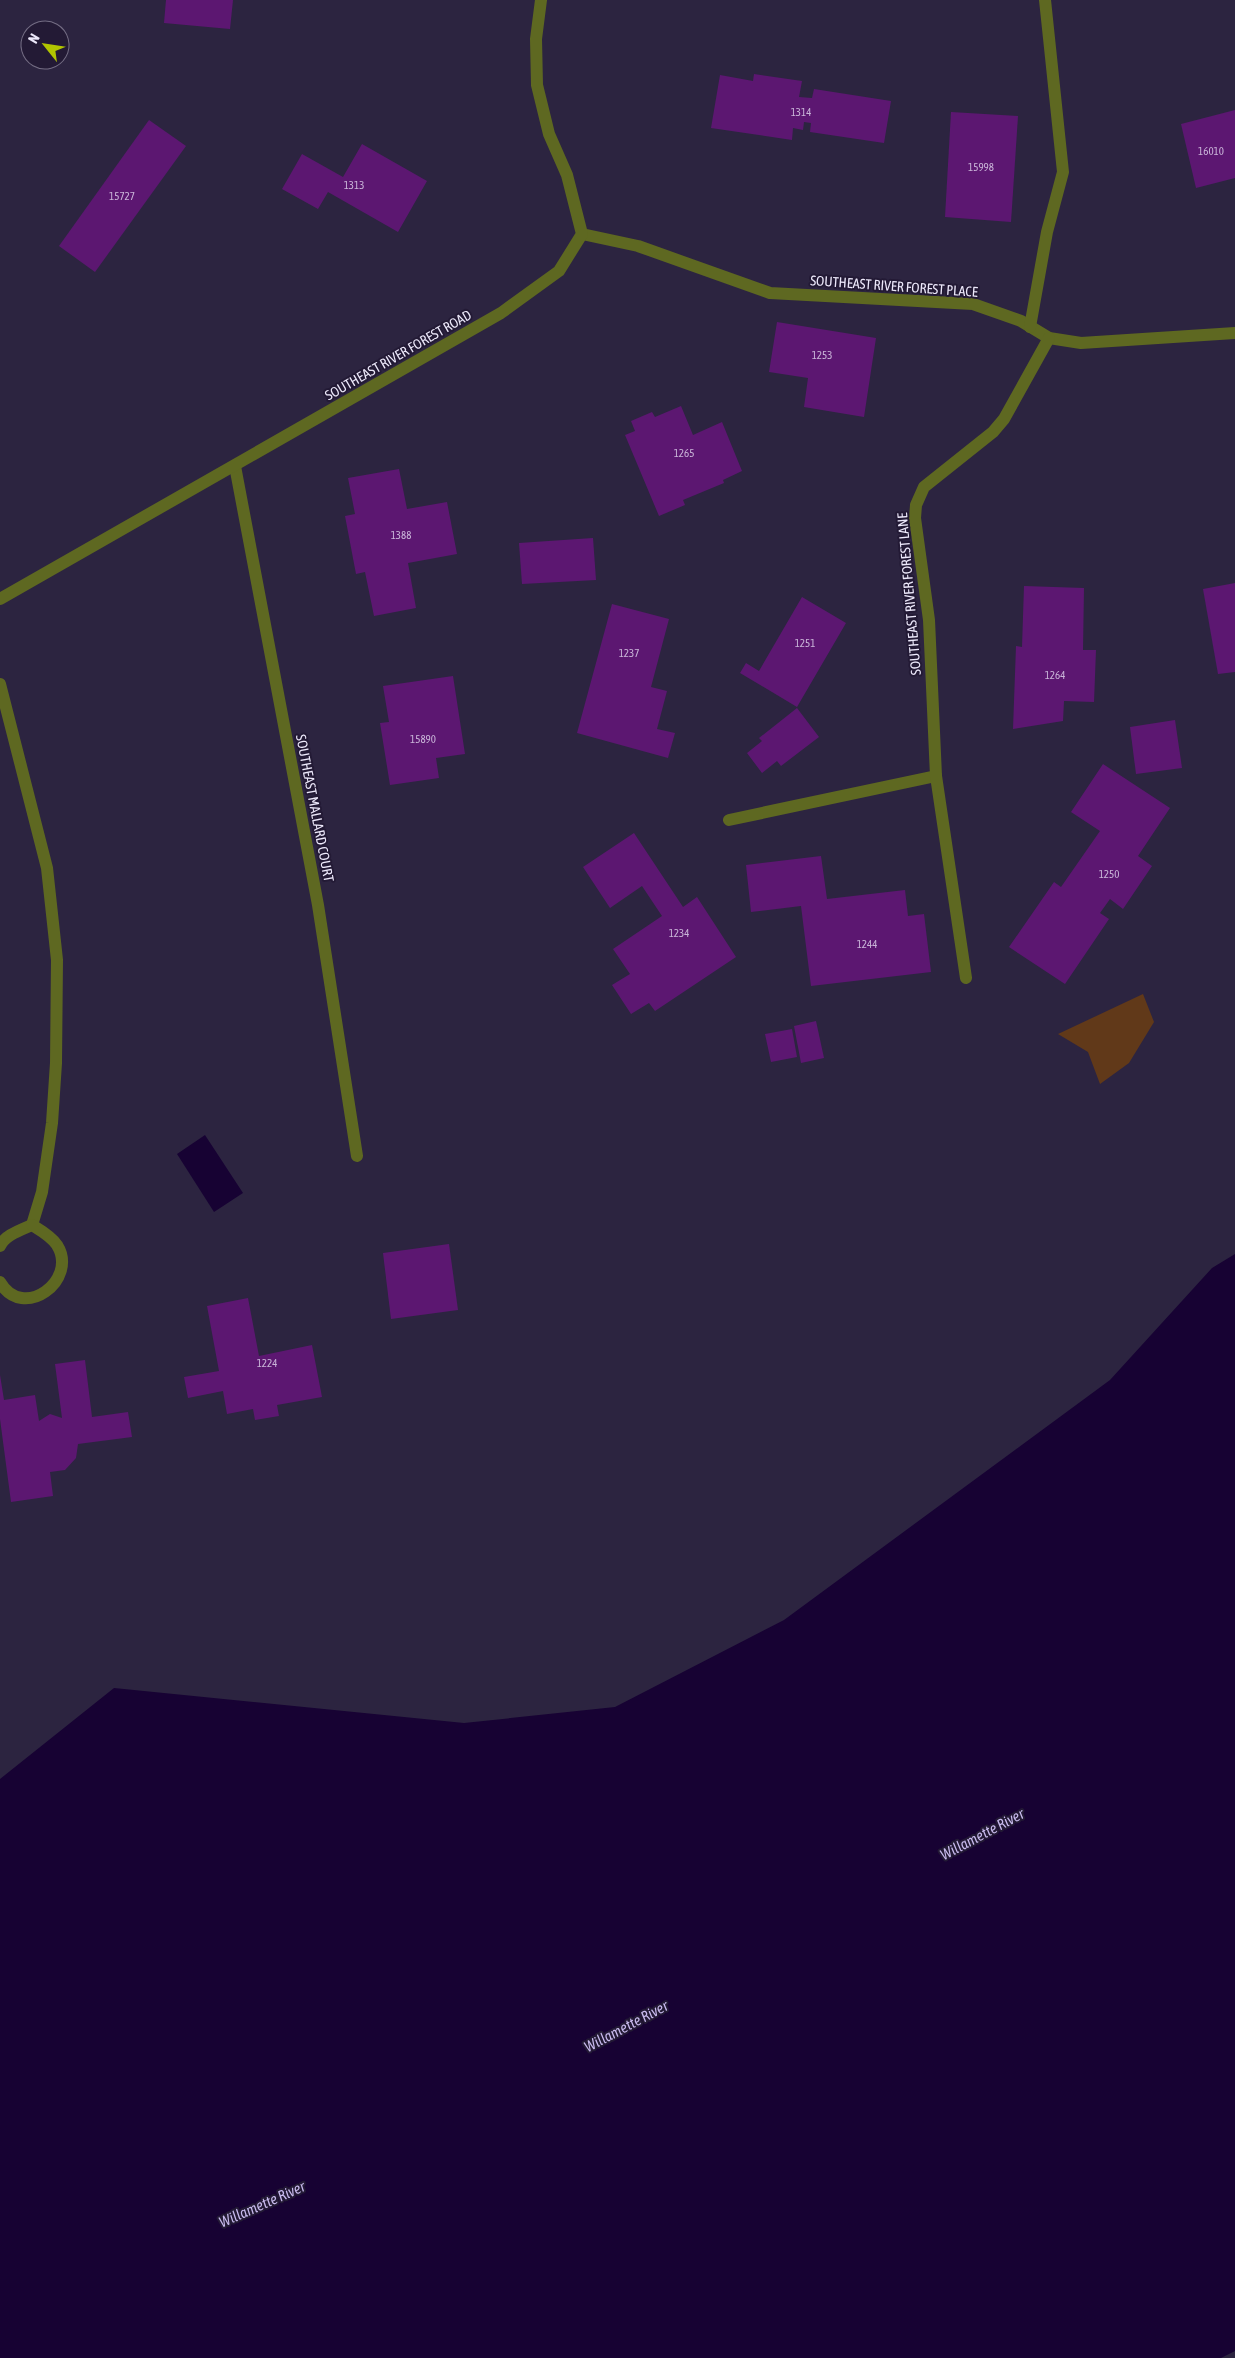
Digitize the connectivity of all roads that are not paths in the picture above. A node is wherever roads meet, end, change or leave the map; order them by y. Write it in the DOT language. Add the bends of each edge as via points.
graph roads {
  1 [pos="541,0"];
  2 [pos="1045,0"];
  3 [pos="582,234"];
  4 [pos="1030,327"];
  5 [pos="1235,333"];
  6 [pos="1049,338"];
  7 [pos="235,466"];
  8 [pos="0,599"];
  9 [pos="0,684"];
  10 [pos="936,776"];
  11 [pos="728,820"];
  12 [pos="966,978"];
  13 [pos="357,1156"];
  14 [pos="32,1225"];
  15 [pos="0,1246"];
  16 [pos="0,1282"];
  1 -- 3 [label="street" via="536,39 537,85 549,134 567,175"];
  2 -- 4 [label="street" via="1064,172 1047,232"];
  3 -- 4 [label="street, SOUTHEAST RIVER FOREST PLACE" via="638,246 770,293 973,304"];
  3 -- 7 [label="street, SOUTHEAST RIVER FOREST ROAD" via="559,271 500,314"];
  4 -- 6 [label="street, SOUTHEAST RIVER FOREST PLACE"];
  5 -- 6 [label="street, SOUTHEAST RIVER FOREST PLACE" via="1081,343"];
  6 -- 10 [label="street, SOUTHEAST RIVER FOREST LANE" via="1004,420 924,487 916,505 929,620"];
  7 -- 8 [label="street, SOUTHEAST RIVER FOREST ROAD"];
  7 -- 13 [label="street, SOUTHEAST MALLARD COURT" via="318,905"];
  9 -- 14 [label="street" via="47,868 57,960 52,1123 42,1192"];
  10 -- 11 [label="street"];
  10 -- 12 [label="street, SOUTHEAST RIVER FOREST LANE"];
  14 -- 15 [label="street" via="15,1232"];
  14 -- 16 [label="street" via="57,1245 62,1259 59,1277 36,1298 20,1298 4,1289"];
}
